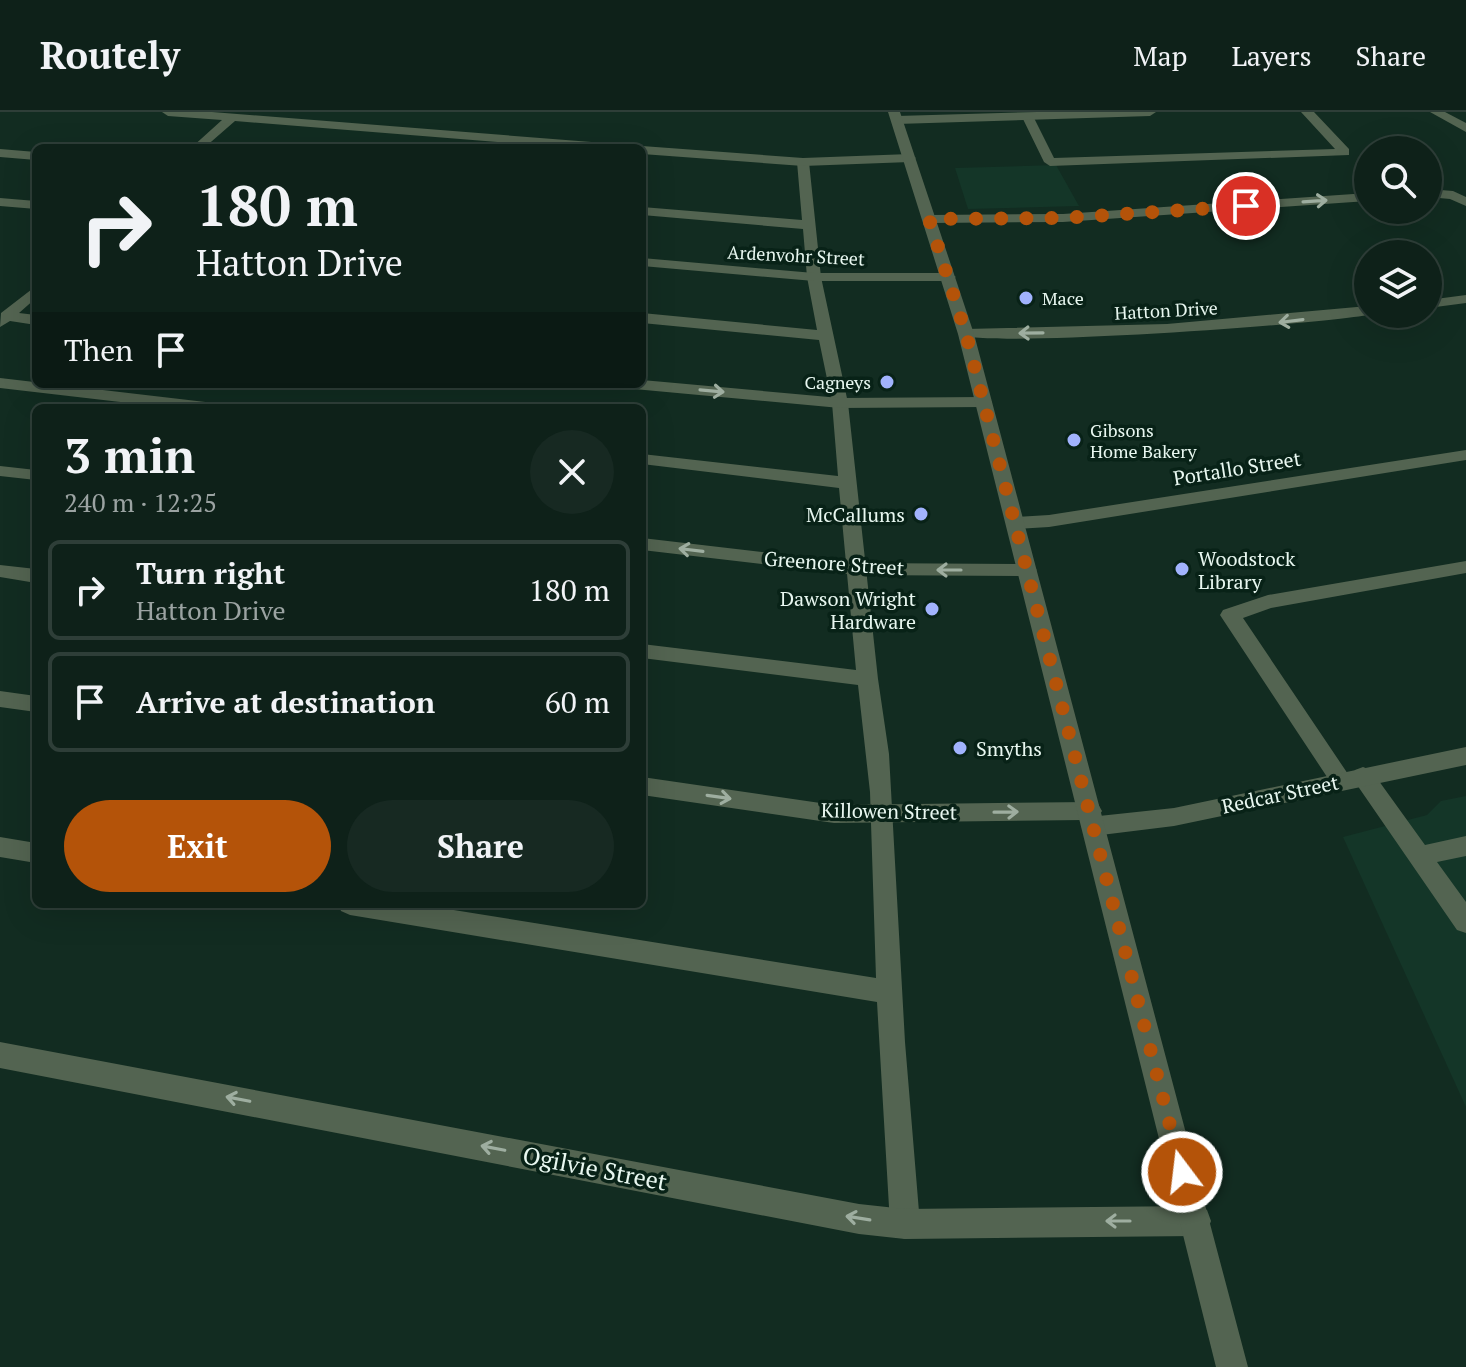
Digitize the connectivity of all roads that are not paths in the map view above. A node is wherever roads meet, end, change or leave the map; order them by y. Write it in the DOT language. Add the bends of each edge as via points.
graph roads {
  1 [pos="168,112"];
  2 [pos="390,112"];
  3 [pos="1150,112"];
  4 [pos="1307,112"];
  5 [pos="1436,112"];
  6 [pos="1030,115"];
  7 [pos="896,116"];
  8 [pos="231,118"];
  9 [pos="1466,128"];
  10 [pos="381,130"];
  11 [pos="202,144"];
  12 [pos="565,144"];
  13 [pos="646,150"];
  14 [pos="0,153"];
  15 [pos="32,156"];
  16 [pos="910,158"];
  17 [pos="803,162"];
  18 [pos="1442,194"];
  19 [pos="1354,198"];
  20 [pos="0,202"];
  21 [pos="1466,202"];
  22 [pos="32,205"];
  23 [pos="646,211"];
  24 [pos="929,219"];
  25 [pos="809,225"];
  26 [pos="646,262"];
  27 [pos="814,277"];
  28 [pos="949,277"];
  29 [pos="32,294"];
  30 [pos="1466,299"];
  31 [pos="1442,302"];
  32 [pos="1354,313"];
  33 [pos="646,318"];
  34 [pos="3,319"];
  35 [pos="32,320"];
  36 [pos="966,334"];
  37 [pos="827,336"];
  38 [pos="0,383"];
  39 [pos="646,385"];
  40 [pos="32,387"];
  41 [pos="43,388"];
  42 [pos="984,402"];
  43 [pos="840,403"];
  44 [pos="180,404"];
  45 [pos="1466,455"];
  46 [pos="646,459"];
  47 [pos="0,471"];
  48 [pos="32,475"];
  49 [pos="848,483"];
  50 [pos="1015,523"];
  51 [pos="646,544"];
  52 [pos="1466,567"];
  53 [pos="857,569"];
  54 [pos="1027,570"];
  55 [pos="0,571"];
  56 [pos="32,575"];
  57 [pos="646,651"];
  58 [pos="867,679"];
  59 [pos="0,699"];
  60 [pos="32,703"];
  61 [pos="1466,756"];
  62 [pos="1352,778"];
  63 [pos="646,787"];
  64 [pos="882,815"];
  65 [pos="1091,818"];
  66 [pos="1466,846"];
  67 [pos="0,847"];
  68 [pos="32,852"];
  69 [pos="1420,856"];
  70 [pos="374,908"];
  71 [pos="1466,922"];
  72 [pos="889,992"];
  73 [pos="0,1055"];
  74 [pos="1196,1221"];
  75 [pos="905,1224"];
  76 [pos="1232,1367"];
  1 -- 8 [label="street"];
  2 -- 10 [label="street"];
  3 -- 6 [label="street"];
  4 -- 6 [label="street" via="1345,152 1050,162"];
  5 -- 9 [label="street"];
  6 -- 7 [label="street"];
  7 -- 16 [label="street"];
  8 -- 10 [label="street"];
  8 -- 11 [label="street"];
  10 -- 12 [label="street"];
  13 -- 17 [label="street"];
  14 -- 15 [label="street"];
  16 -- 17 [label="street"];
  16 -- 24 [label="street"];
  17 -- 25 [label="street"];
  18 -- 21 [label="street"];
  24 -- 19 [label="street, one-way" via="1063,218"];
  20 -- 22 [label="street"];
  23 -- 25 [label="street"];
  24 -- 28 [label="street"];
  25 -- 27 [label="street"];
  26 -- 27 [label="street, Ardenvohr Street"];
  27 -- 28 [label="street, Ardenvohr Street"];
  27 -- 37 [label="street"];
  28 -- 36 [label="street"];
  29 -- 34 [label="street"];
  30 -- 31 [label="street"];
  32 -- 36 [label="street, Hatton Drive, one-way" via="1232,326"];
  33 -- 37 [label="street"];
  34 -- 35 [label="street"];
  36 -- 42 [label="street"];
  37 -- 43 [label="street"];
  38 -- 40 [label="street"];
  39 -- 43 [label="street, one-way"];
  41 -- 44 [label="street"];
  42 -- 43 [label="street"];
  42 -- 50 [label="street"];
  43 -- 49 [label="street"];
  45 -- 50 [label="street, Portallo Street"];
  46 -- 49 [label="street"];
  47 -- 48 [label="street"];
  49 -- 53 [label="street"];
  50 -- 54 [label="street"];
  53 -- 51 [label="street, Greenore Street, one-way"];
  52 -- 62 [label="street" via="1268,602 1230,615"];
  54 -- 53 [label="street, Greenore Street, one-way"];
  53 -- 58 [label="street"];
  54 -- 65 [label="street"];
  55 -- 56 [label="street"];
  57 -- 58 [label="street"];
  58 -- 64 [label="street"];
  59 -- 60 [label="street"];
  61 -- 62 [label="street, Redcar Street"];
  62 -- 65 [label="street, Redcar Street" via="1174,817"];
  62 -- 69 [label="street"];
  63 -- 64 [label="street, Killowen Street, one-way" via="834,814"];
  64 -- 65 [label="street, Killowen Street, one-way"];
  64 -- 72 [label="street"];
  65 -- 74 [label="street"];
  66 -- 69 [label="street"];
  67 -- 68 [label="street"];
  69 -- 71 [label="street"];
  70 -- 72 [label="street"];
  72 -- 75 [label="street"];
  75 -- 73 [label="street, Ogilvie Street, one-way"];
  74 -- 75 [label="street, Ogilvie Street, one-way"];
  74 -- 76 [label="street"];
}
